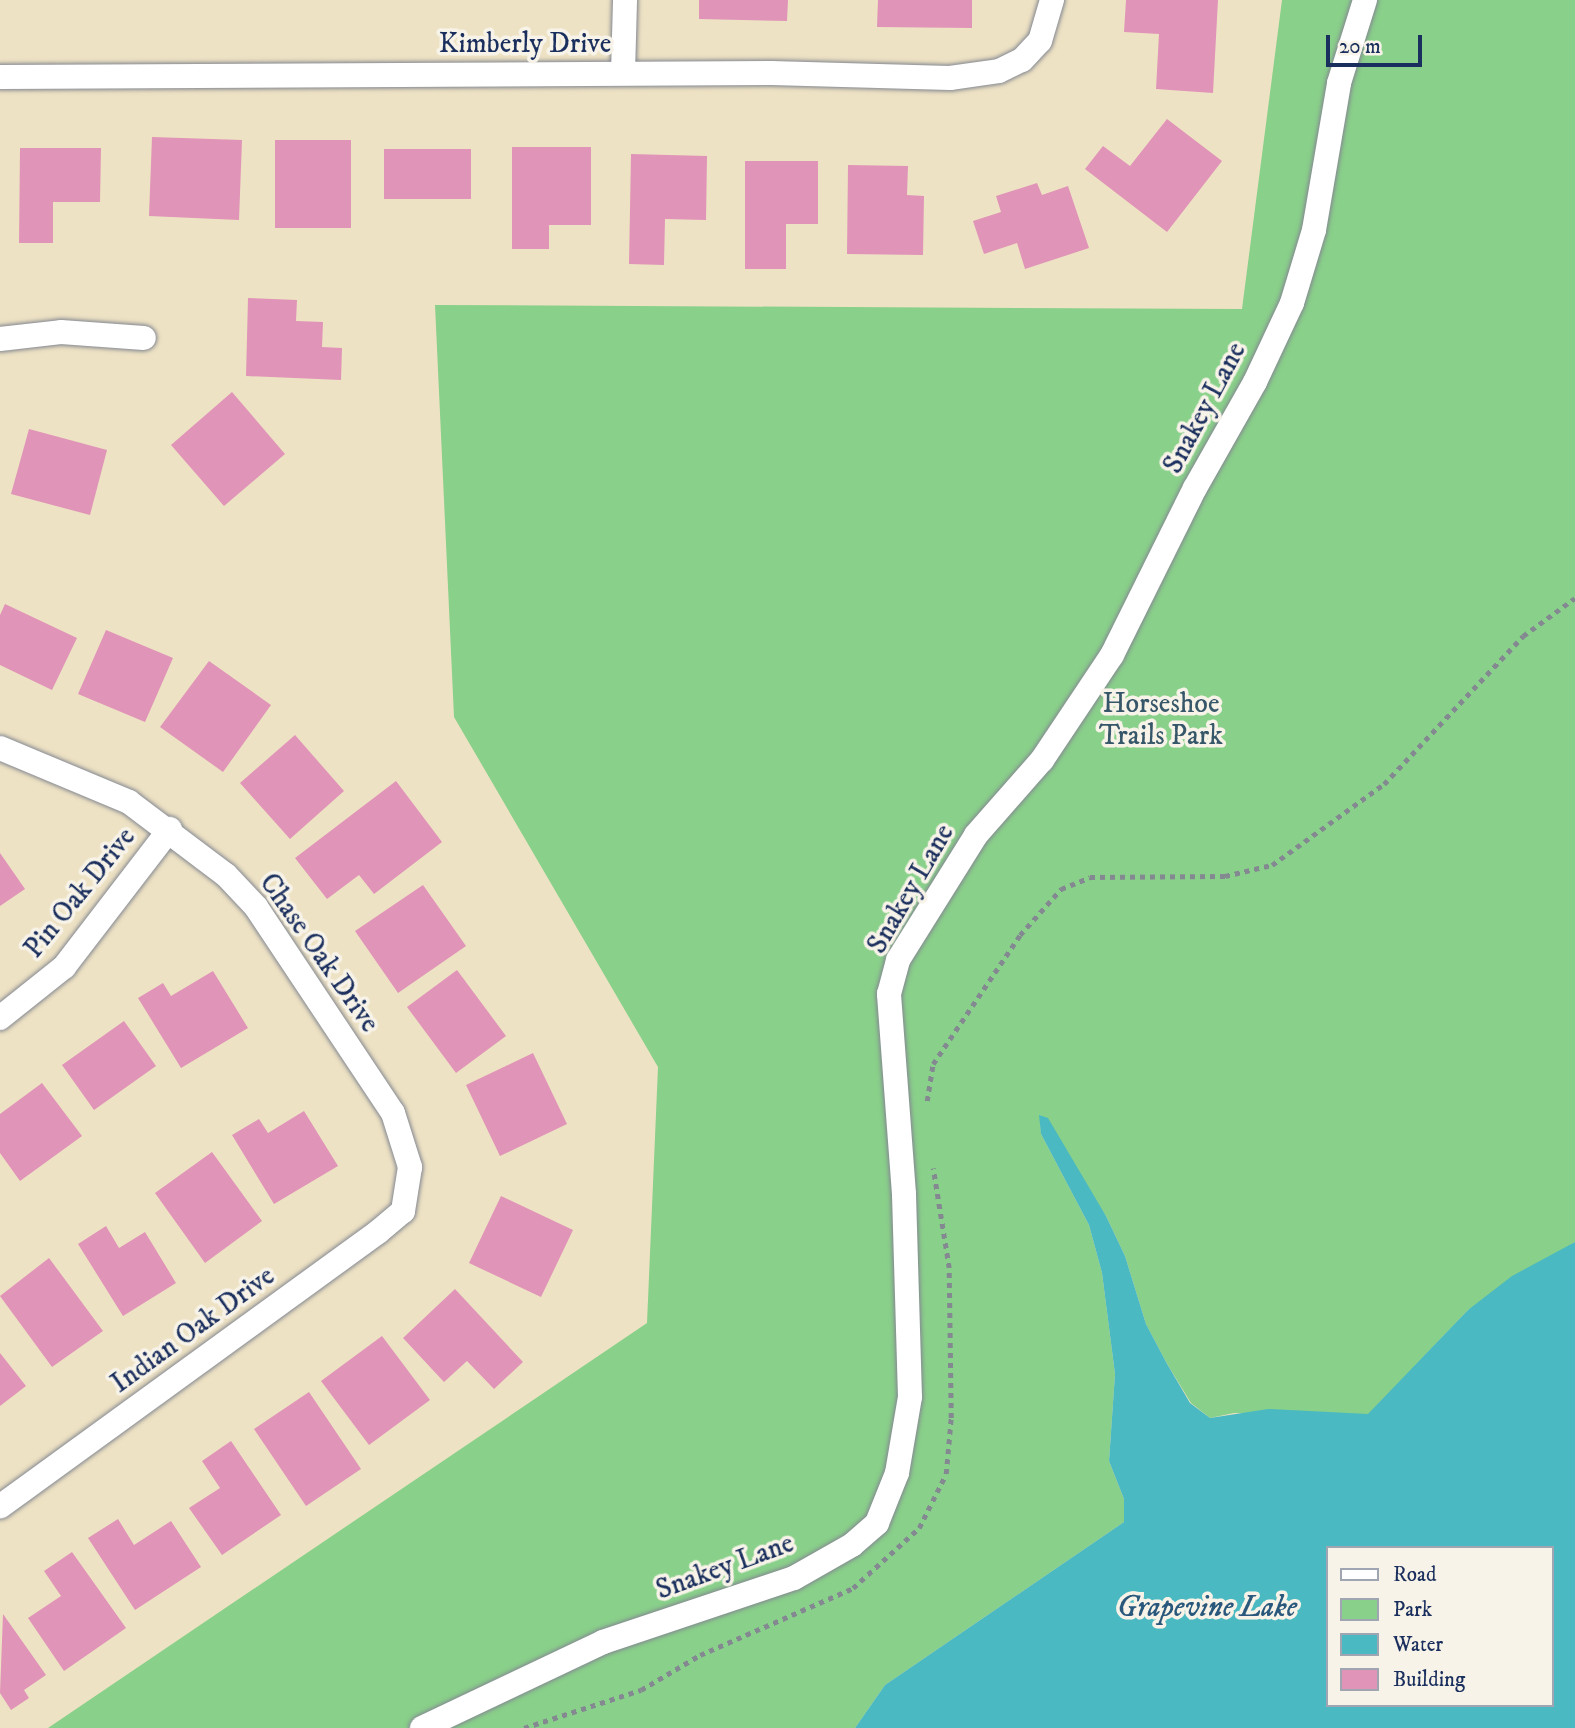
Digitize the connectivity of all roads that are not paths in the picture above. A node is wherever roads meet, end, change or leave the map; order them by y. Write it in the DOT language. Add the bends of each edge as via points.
graph roads {
  1 [pos="625,0"];
  2 [pos="1052,0"];
  3 [pos="1365,0"];
  4 [pos="623,73"];
  5 [pos="0,76"];
  6 [pos="144,338"];
  7 [pos="0,339"];
  8 [pos="0,748"];
  9 [pos="170,829"];
  10 [pos="0,1018"];
  11 [pos="409,1190"];
  12 [pos="0,1507"];
  13 [pos="422,1728"];
  1 -- 4 [label="street"];
  2 -- 4 [label="street, Kimberly Drive" via="1040,41 1022,60 999,71 950,78"];
  3 -- 13 [label="street, Snakey Lane" via="1339,83 1314,230 1292,303 1255,382 1195,488 1112,655 1042,760 975,835 898,960 889,994 904,1194 910,1396 897,1473 877,1523 852,1545 794,1578 603,1642"];
  4 -- 5 [label="street, Kimberly Drive"];
  6 -- 7 [label="street" via="61,332"];
  8 -- 9 [label="street, Chase Oak Drive" via="129,802"];
  9 -- 10 [label="street, Pin Oak Drive" via="64,967"];
  9 -- 11 [label="street, Chase Oak Drive" via="256,906 393,1113 410,1167"];
  11 -- 12 [label="street, Indian Oak Drive" via="403,1211 378,1233"];
}
